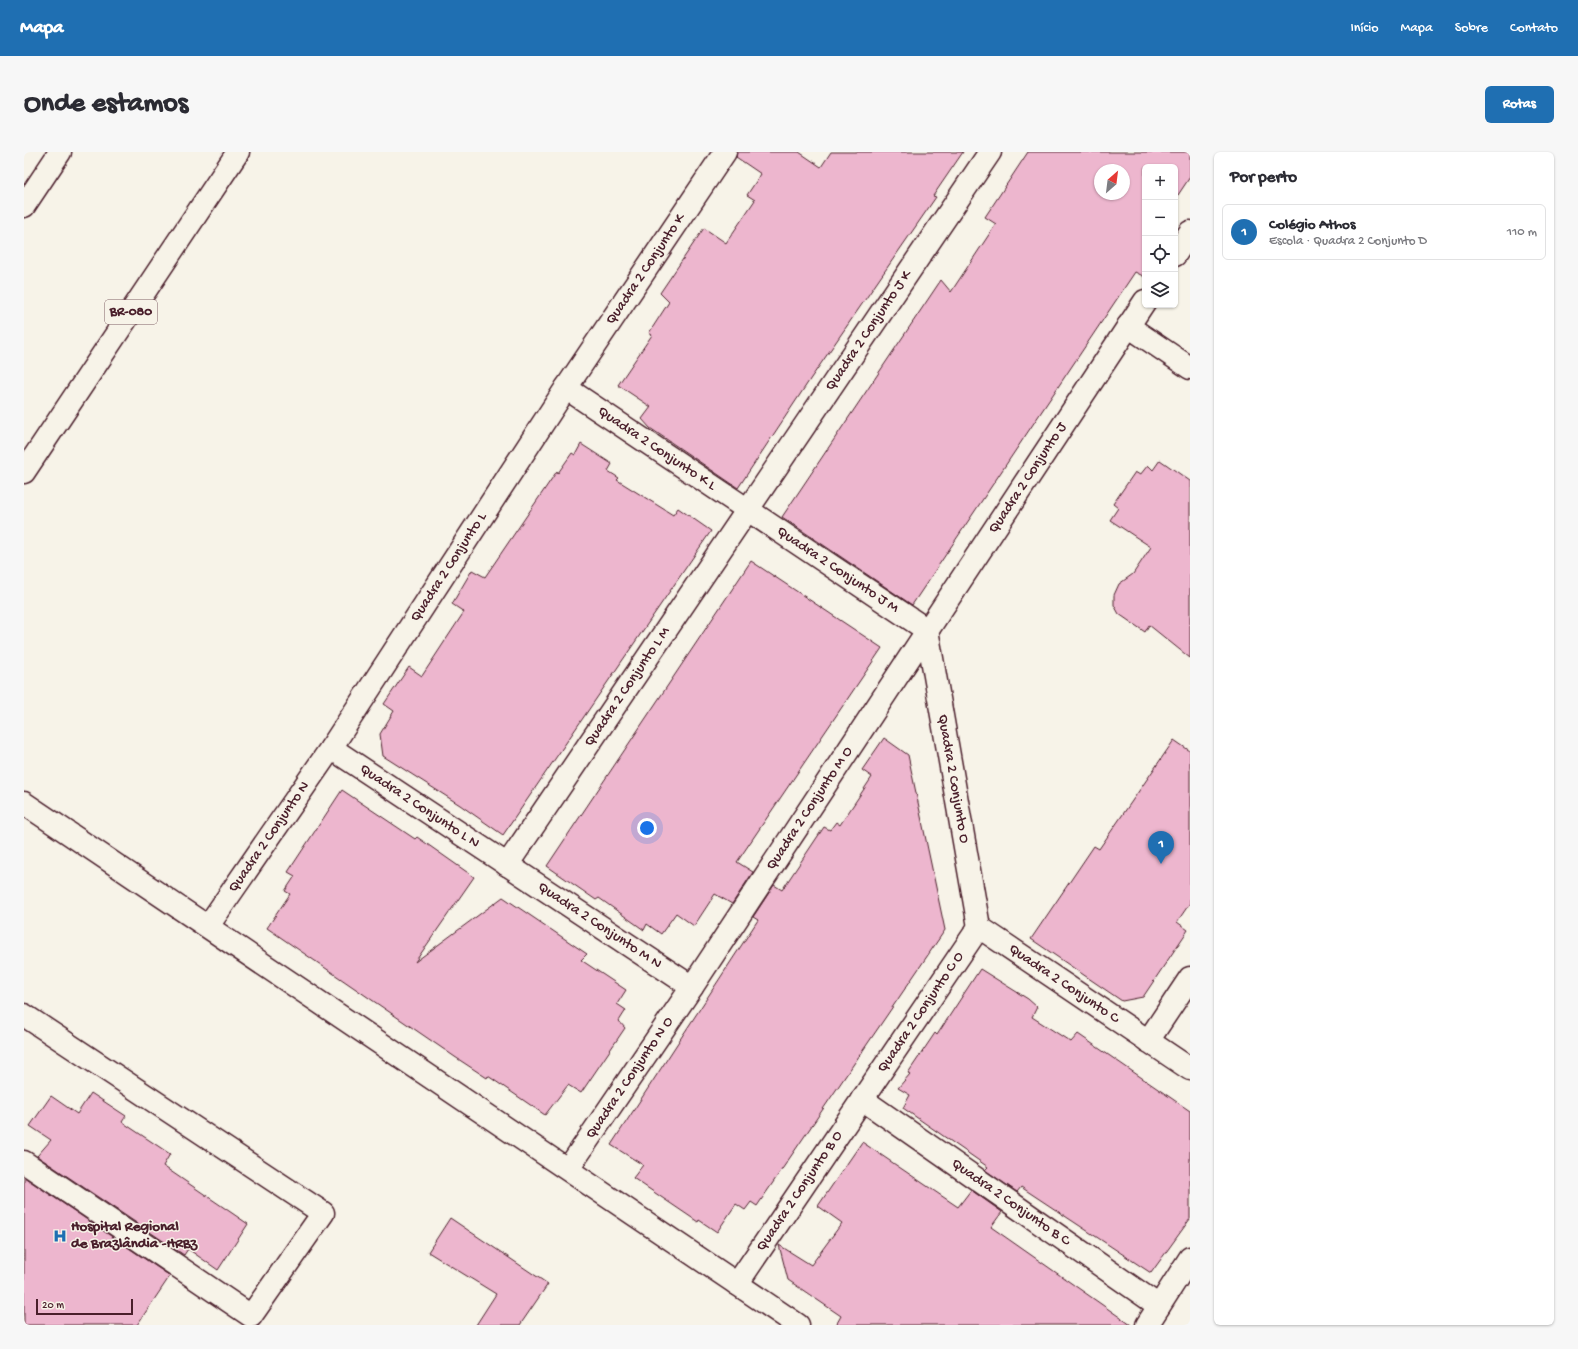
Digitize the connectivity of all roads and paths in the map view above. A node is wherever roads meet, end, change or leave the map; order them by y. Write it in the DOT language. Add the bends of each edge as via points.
graph roads {
  1 [pos="60,152"];
  2 [pos="238,152"];
  3 [pos="725,152"];
  4 [pos="990,152"];
  5 [pos="24,206"];
  6 [pos="1190,232"];
  7 [pos="1178,250"];
  8 [pos="1142,305"];
  9 [pos="1128,326"];
  10 [pos="1190,368"];
  11 [pos="566,388"];
  12 [pos="24,472"];
  13 [pos="748,510"];
  14 [pos="927,630"];
  15 [pos="331,748"];
  16 [pos="24,803"];
  17 [pos="508,865"];
  18 [pos="208,926"];
  19 [pos="979,927"];
  20 [pos="1190,978"];
  21 [pos="692,987"];
  22 [pos="24,1015"];
  23 [pos="1148,1041"];
  24 [pos="1190,1069"];
  25 [pos="862,1098"];
  26 [pos="24,1162"];
  27 [pos="568,1169"];
  28 [pos="1190,1258"];
  29 [pos="737,1284"];
  30 [pos="1159,1306"];
  31 [pos="798,1325"];
  32 [pos="1147,1325"];
  1 -- 5 [label="main road"];
  2 -- 12 [label="main road, BR-080"];
  3 -- 11 [label="main road, Quadra 2 Conjunto K"];
  4 -- 13 [label="main road, Quadra 2 Conjunto J K"];
  6 -- 7 [label="main road"];
  8 -- 9 [label="main road, Quadra 2 Conjunto J"];
  9 -- 10 [label="main road"];
  9 -- 14 [label="main road, Quadra 2 Conjunto J"];
  11 -- 13 [label="main road, Quadra 2 Conjunto K L"];
  11 -- 15 [label="main road, Quadra 2 Conjunto L"];
  13 -- 14 [label="main road, Quadra 2 Conjunto J M"];
  13 -- 17 [label="main road, Quadra 2 Conjunto L M"];
  14 -- 19 [label="main road, Quadra 2 Conjunto O"];
  14 -- 21 [label="main road, Quadra 2 Conjunto M O"];
  15 -- 17 [label="main road, Quadra 2 Conjunto L N"];
  15 -- 18 [label="main road, Quadra 2 Conjunto N"];
  16 -- 18 [label="main road"];
  17 -- 21 [label="main road, Quadra 2 Conjunto M N"];
  18 -- 27 [label="main road"];
  19 -- 23 [label="main road, Quadra 2 Conjunto C"];
  19 -- 25 [label="main road, Quadra 2 Conjunto C O"];
  20 -- 23 [label="main road"];
  21 -- 27 [label="main road, Quadra 2 Conjunto N O"];
  22 -- 26 [label="main road" via="323,1213 252,1316"];
  23 -- 24 [label="main road, Quadra 2 Conjunto C"];
  25 -- 29 [label="main road, Quadra 2 Conjunto B O"];
  25 -- 30 [label="main road, Quadra 2 Conjunto B C"];
  27 -- 29 [label="main road"];
  28 -- 30 [label="main road"];
  29 -- 31 [label="main road"];
  30 -- 32 [label="main road"];
}
